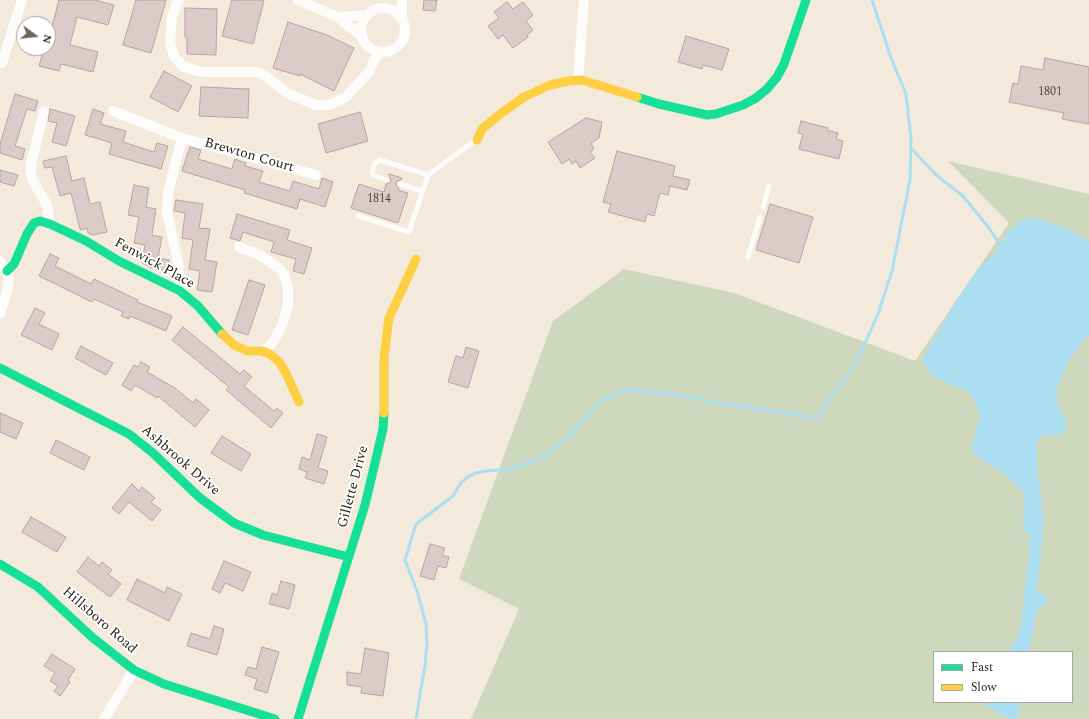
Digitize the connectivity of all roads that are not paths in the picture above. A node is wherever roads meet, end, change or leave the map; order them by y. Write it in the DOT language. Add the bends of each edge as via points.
graph roads {
  1 [pos="22,0"];
  2 [pos="179,0"];
  3 [pos="298,0"];
  4 [pos="390,0"];
  5 [pos="402,0"];
  6 [pos="584,0"];
  7 [pos="806,0"];
  8 [pos="380,8"];
  9 [pos="367,15"];
  10 [pos="338,17"];
  11 [pos="402,20"];
  12 [pos="362,37"];
  13 [pos="379,52"];
  14 [pos="1,65"];
  15 [pos="578,80"];
  16 [pos="113,110"];
  17 [pos="44,111"];
  18 [pos="182,138"];
  19 [pos="477,140"];
  20 [pos="316,175"];
  21 [pos="428,175"];
  22 [pos="387,180"];
  23 [pos="400,184"];
  24 [pos="769,186"];
  25 [pos="422,191"];
  26 [pos="763,207"];
  27 [pos="358,216"];
  28 [pos="760,217"];
  29 [pos="50,224"];
  30 [pos="239,247"];
  31 [pos="748,257"];
  32 [pos="416,259"];
  33 [pos="0,261"];
  34 [pos="7,271"];
  35 [pos="180,291"];
  36 [pos="0,314"];
  37 [pos="262,351"];
  38 [pos="0,368"];
  39 [pos="299,402"];
  40 [pos="349,557"];
  41 [pos="0,564"];
  42 [pos="134,670"];
  43 [pos="104,719"];
  44 [pos="275,719"];
  45 [pos="298,719"];
  1 -- 14 [label="street"];
  2 -- 13 [label="street" via="172,17 170,44 175,58 184,67 203,72 257,72 268,77 289,94 316,105 329,105 346,97 368,73"];
  3 -- 10 [label="street"];
  4 -- 8 [label="street"];
  5 -- 11 [label="street"];
  6 -- 15 [label="street"];
  7 -- 15 [label="street" via="784,64 777,76 768,89 743,106 708,115 695,113"];
  8 -- 9 [label="street"];
  8 -- 11 [label="street" via="392,10"];
  9 -- 10 [label="street"];
  9 -- 12 [label="street" via="361,26"];
  10 -- 12 [label="street"];
  11 -- 13 [label="street" via="404,34 399,44 390,51"];
  12 -- 13 [label="street" via="369,47"];
  15 -- 19 [label="street" via="550,85 524,97 482,129"];
  16 -- 18 [label="street, Brewton Court"];
  17 -- 29 [label="street" via="31,164 31,174 47,205"];
  18 -- 20 [label="street, Brewton Court"];
  18 -- 35 [label="street" via="168,192 167,212 179,267"];
  19 -- 21 [label="lane"];
  21 -- 22 [label="lane" via="380,160 374,164 372,173"];
  21 -- 25 [label="lane"];
  23 -- 25 [label="lane"];
  24 -- 26 [label="lane"];
  25 -- 27 [label="lane" via="409,232"];
  28 -- 31 [label="lane"];
  29 -- 34 [label="street, Fenwick Place" via="34,222 14,264"];
  29 -- 35 [label="street, Fenwick Place"];
  30 -- 37 [label="street" via="258,254 280,269 288,287 288,305 283,323 270,346"];
  32 -- 40 [label="street, Gillette Drive" via="389,318 384,356 383,429 365,505"];
  33 -- 34 [label="street"];
  34 -- 36 [label="street" via="9,280"];
  35 -- 37 [label="street, Fenwick Place" via="198,306 234,345 253,352"];
  37 -- 39 [label="street, Fenwick Place" via="279,362"];
  38 -- 40 [label="street, Ashbrook Drive" via="129,434 200,498 234,523 263,535"];
  40 -- 45 [label="street, Gillette Drive"];
  41 -- 42 [label="street, Hillsboro Road" via="38,587 93,638"];
  42 -- 43 [label="street"];
  42 -- 44 [label="street, Hillsboro Road" via="164,684"];
}
